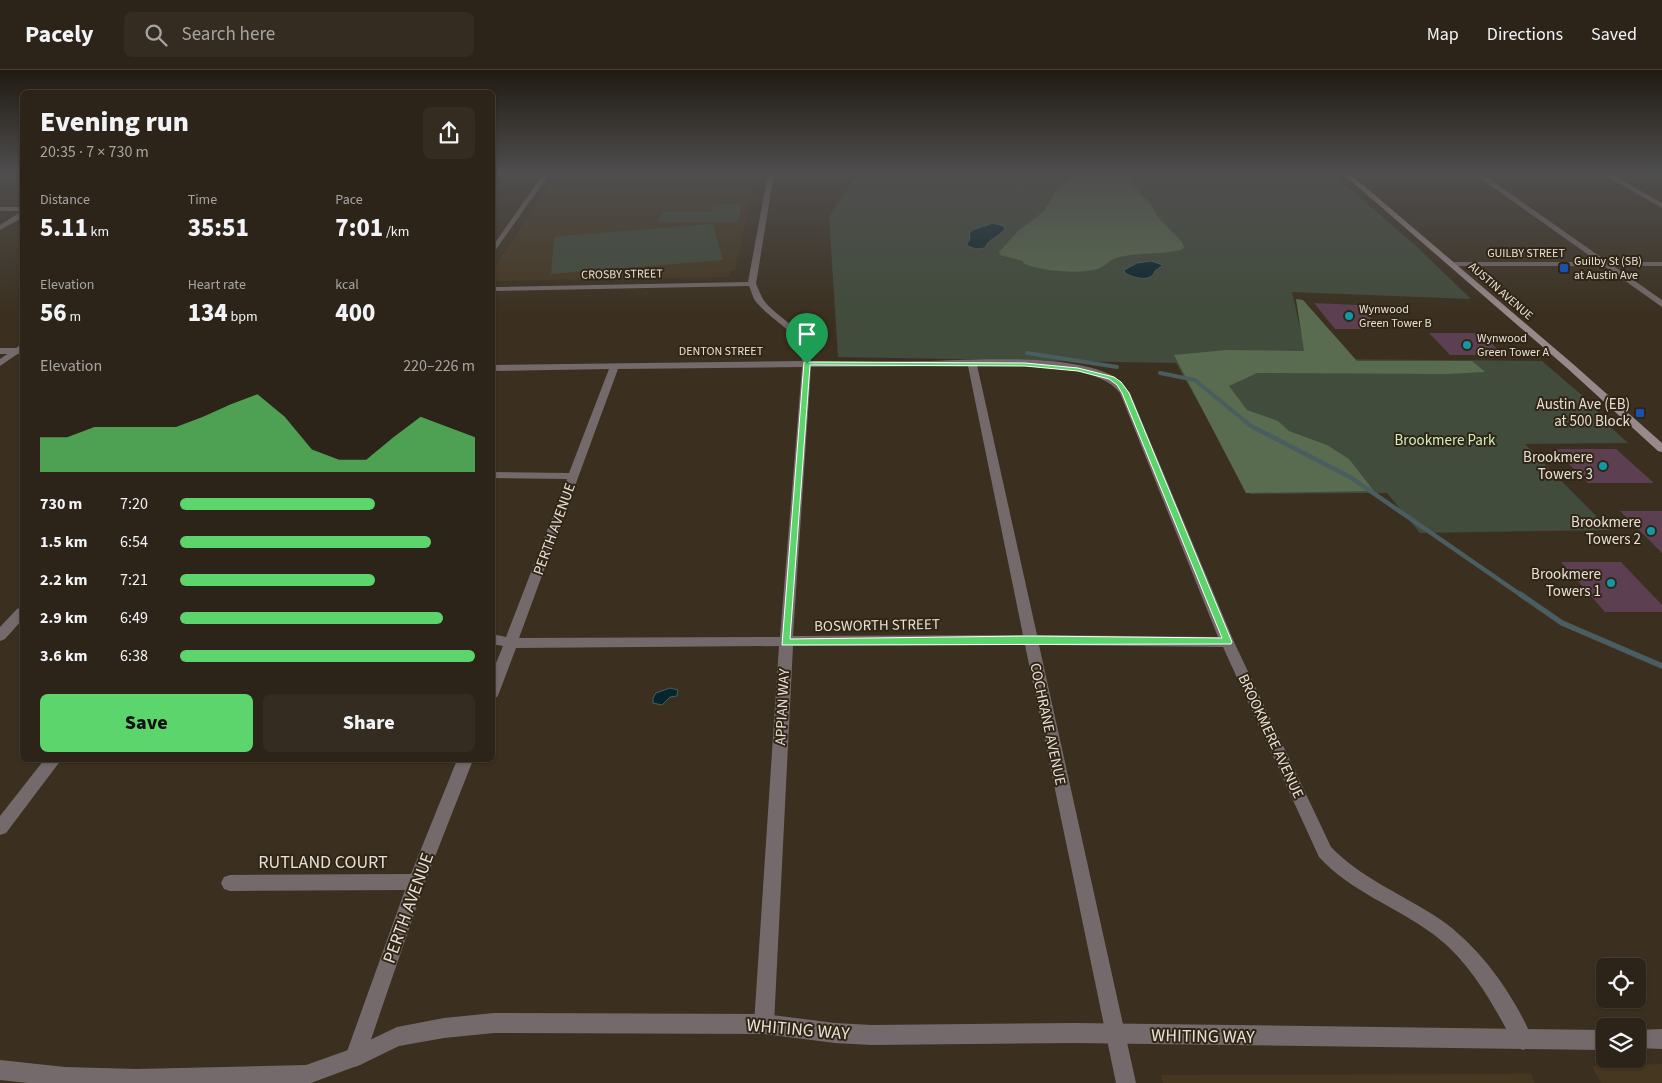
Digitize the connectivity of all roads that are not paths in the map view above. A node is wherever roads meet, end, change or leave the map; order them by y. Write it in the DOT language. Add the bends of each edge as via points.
graph roads {
  1 [pos="13,220"];
  2 [pos="514,220"];
  3 [pos="763,220"];
  4 [pos="1400,220"];
  5 [pos="1544,220"];
  6 [pos="0,228"];
  7 [pos="495,249"];
  8 [pos="1451,264"];
  9 [pos="1606,264"];
  10 [pos="1662,264"];
  11 [pos="752,284"];
  12 [pos="495,289"];
  13 [pos="1662,304"];
  14 [pos="20,349"];
  15 [pos="20,350"];
  16 [pos="0,351"];
  17 [pos="0,363"];
  18 [pos="807,364"];
  19 [pos="972,364"];
  20 [pos="615,365"];
  21 [pos="495,368"];
  22 [pos="1098,373"];
  23 [pos="1662,449"];
  24 [pos="495,475"];
  25 [pos="574,476"];
  26 [pos="20,614"];
  27 [pos="495,635"];
  28 [pos="0,636"];
  29 [pos="1030,640"];
  30 [pos="786,642"];
  31 [pos="1228,642"];
  32 [pos="512,643"];
  33 [pos="495,686"];
  34 [pos="51,762"];
  35 [pos="464,762"];
  36 [pos="0,828"];
  37 [pos="230,882"];
  38 [pos="416,882"];
  39 [pos="764,1024"];
  40 [pos="1115,1035"];
  41 [pos="1646,1039"];
  42 [pos="1662,1039"];
  43 [pos="1523,1040"];
  44 [pos="1596,1040"];
  45 [pos="355,1057"];
  46 [pos="0,1070"];
  47 [pos="1126,1083"];
  1 -- 6 [label="street"];
  2 -- 7 [label="street"];
  3 -- 11 [label="street"];
  4 -- 8 [label="main road, AUSTIN AVENUE"];
  5 -- 9 [label="street"];
  8 -- 9 [label="street, GUILBY STREET"];
  8 -- 23 [label="main road, AUSTIN AVENUE"];
  9 -- 10 [label="street, GUILBY STREET"];
  9 -- 13 [label="street"];
  11 -- 12 [label="street, CROSBY STREET"];
  11 -- 18 [label="street, APPIAN WAY" via="760,302 800,336"];
  14 -- 16 [label="street"];
  15 -- 17 [label="street"];
  18 -- 19 [label="street, DENTON STREET"];
  18 -- 20 [label="street, DENTON STREET"];
  18 -- 30 [label="street, APPIAN WAY"];
  19 -- 22 [label="street, DENTON STREET" via="1045,366"];
  19 -- 29 [label="street, COCHRANE AVENUE"];
  20 -- 21 [label="street, DENTON STREET"];
  20 -- 25 [label="street, PERTH AVENUE"];
  22 -- 31 [label="street, BROOKMERE AVENUE" via="1111,378 1126,393"];
  24 -- 25 [label="street"];
  25 -- 32 [label="street, PERTH AVENUE"];
  26 -- 28 [label="street"];
  27 -- 32 [label="street, BOSWORTH STREET"];
  29 -- 30 [label="street, BOSWORTH STREET"];
  29 -- 31 [label="street, BOSWORTH STREET"];
  29 -- 40 [label="street, COCHRANE AVENUE"];
  30 -- 32 [label="street, BOSWORTH STREET"];
  30 -- 39 [label="street, APPIAN WAY"];
  31 -- 43 [label="street, BROOKMERE AVENUE" via="1325,852 1349,875 1454,940 1485,974"];
  32 -- 33 [label="street, PERTH AVENUE"];
  34 -- 36 [label="street"];
  35 -- 38 [label="street, PERTH AVENUE"];
  37 -- 38 [label="street, RUTLAND COURT"];
  38 -- 45 [label="street, PERTH AVENUE"];
  39 -- 40 [label="street, WHITING WAY" via="853,1034"];
  39 -- 45 [label="street, WHITING WAY" via="494,1023 397,1037"];
  40 -- 43 [label="street, WHITING WAY"];
  40 -- 47 [label="street, COCHRANE AVENUE"];
  41 -- 42 [label="street"];
  43 -- 44 [label="street, WHITING WAY"];
  45 -- 46 [label="street, WHITING WAY" via="306,1075 265,1077 97,1078"];
}
